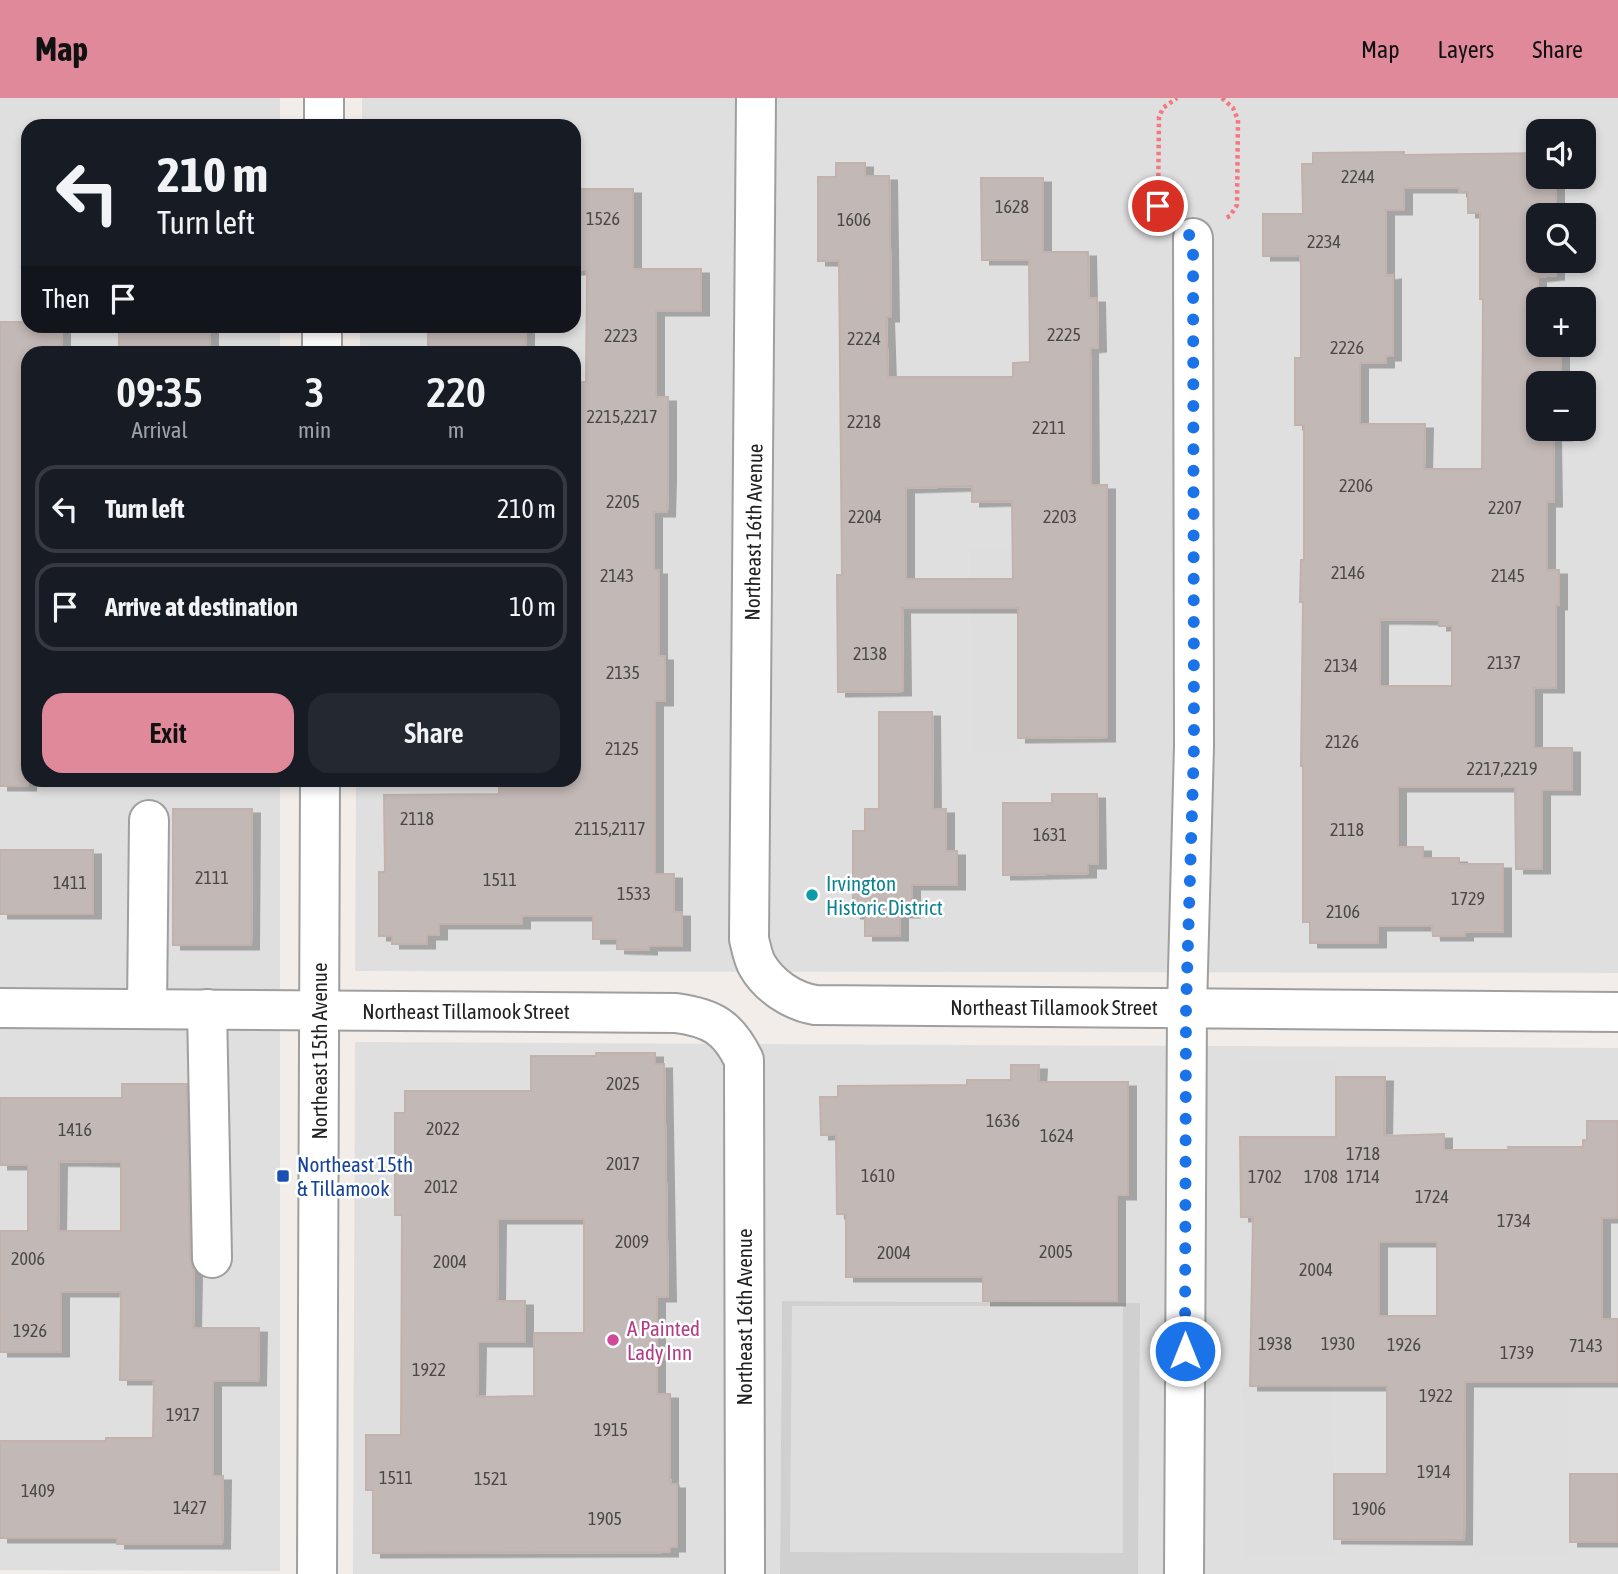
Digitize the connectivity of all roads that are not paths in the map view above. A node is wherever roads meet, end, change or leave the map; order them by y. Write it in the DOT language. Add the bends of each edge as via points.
graph roads {
  1 [pos="324,98"];
  2 [pos="756,98"];
  3 [pos="324,119"];
  4 [pos="1193,238"];
  5 [pos="320,787"];
  6 [pos="149,820"];
  7 [pos="756,964"];
  8 [pos="0,1008"];
  9 [pos="1186,1008"];
  10 [pos="147,1009"];
  11 [pos="207,1009"];
  12 [pos="319,1010"];
  13 [pos="1618,1012"];
  14 [pos="744,1060"];
  15 [pos="212,1258"];
  16 [pos="317,1574"];
  17 [pos="745,1574"];
  18 [pos="1184,1574"];
  1 -- 3 [label="street"];
  2 -- 7 [label="street, Northeast 16th Avenue" via="749,939"];
  4 -- 9 [label="street" via="1194,746"];
  5 -- 12 [label="street, Northeast 15th Avenue"];
  6 -- 10 [label="street"];
  7 -- 9 [label="street, Northeast Tillamook Street" via="774,986 801,1003 815,1005"];
  8 -- 10 [label="street, Northeast Tillamook Street"];
  9 -- 13 [label="street, Northeast Tillamook Street"];
  9 -- 18 [label="street"];
  10 -- 11 [label="street, Northeast Tillamook Street"];
  11 -- 12 [label="street, Northeast Tillamook Street"];
  11 -- 15 [label="street"];
  12 -- 14 [label="street, Northeast Tillamook Street" via="676,1013 712,1021 726,1032"];
  12 -- 16 [label="street, Northeast 15th Avenue"];
  14 -- 17 [label="street, Northeast 16th Avenue"];
}
